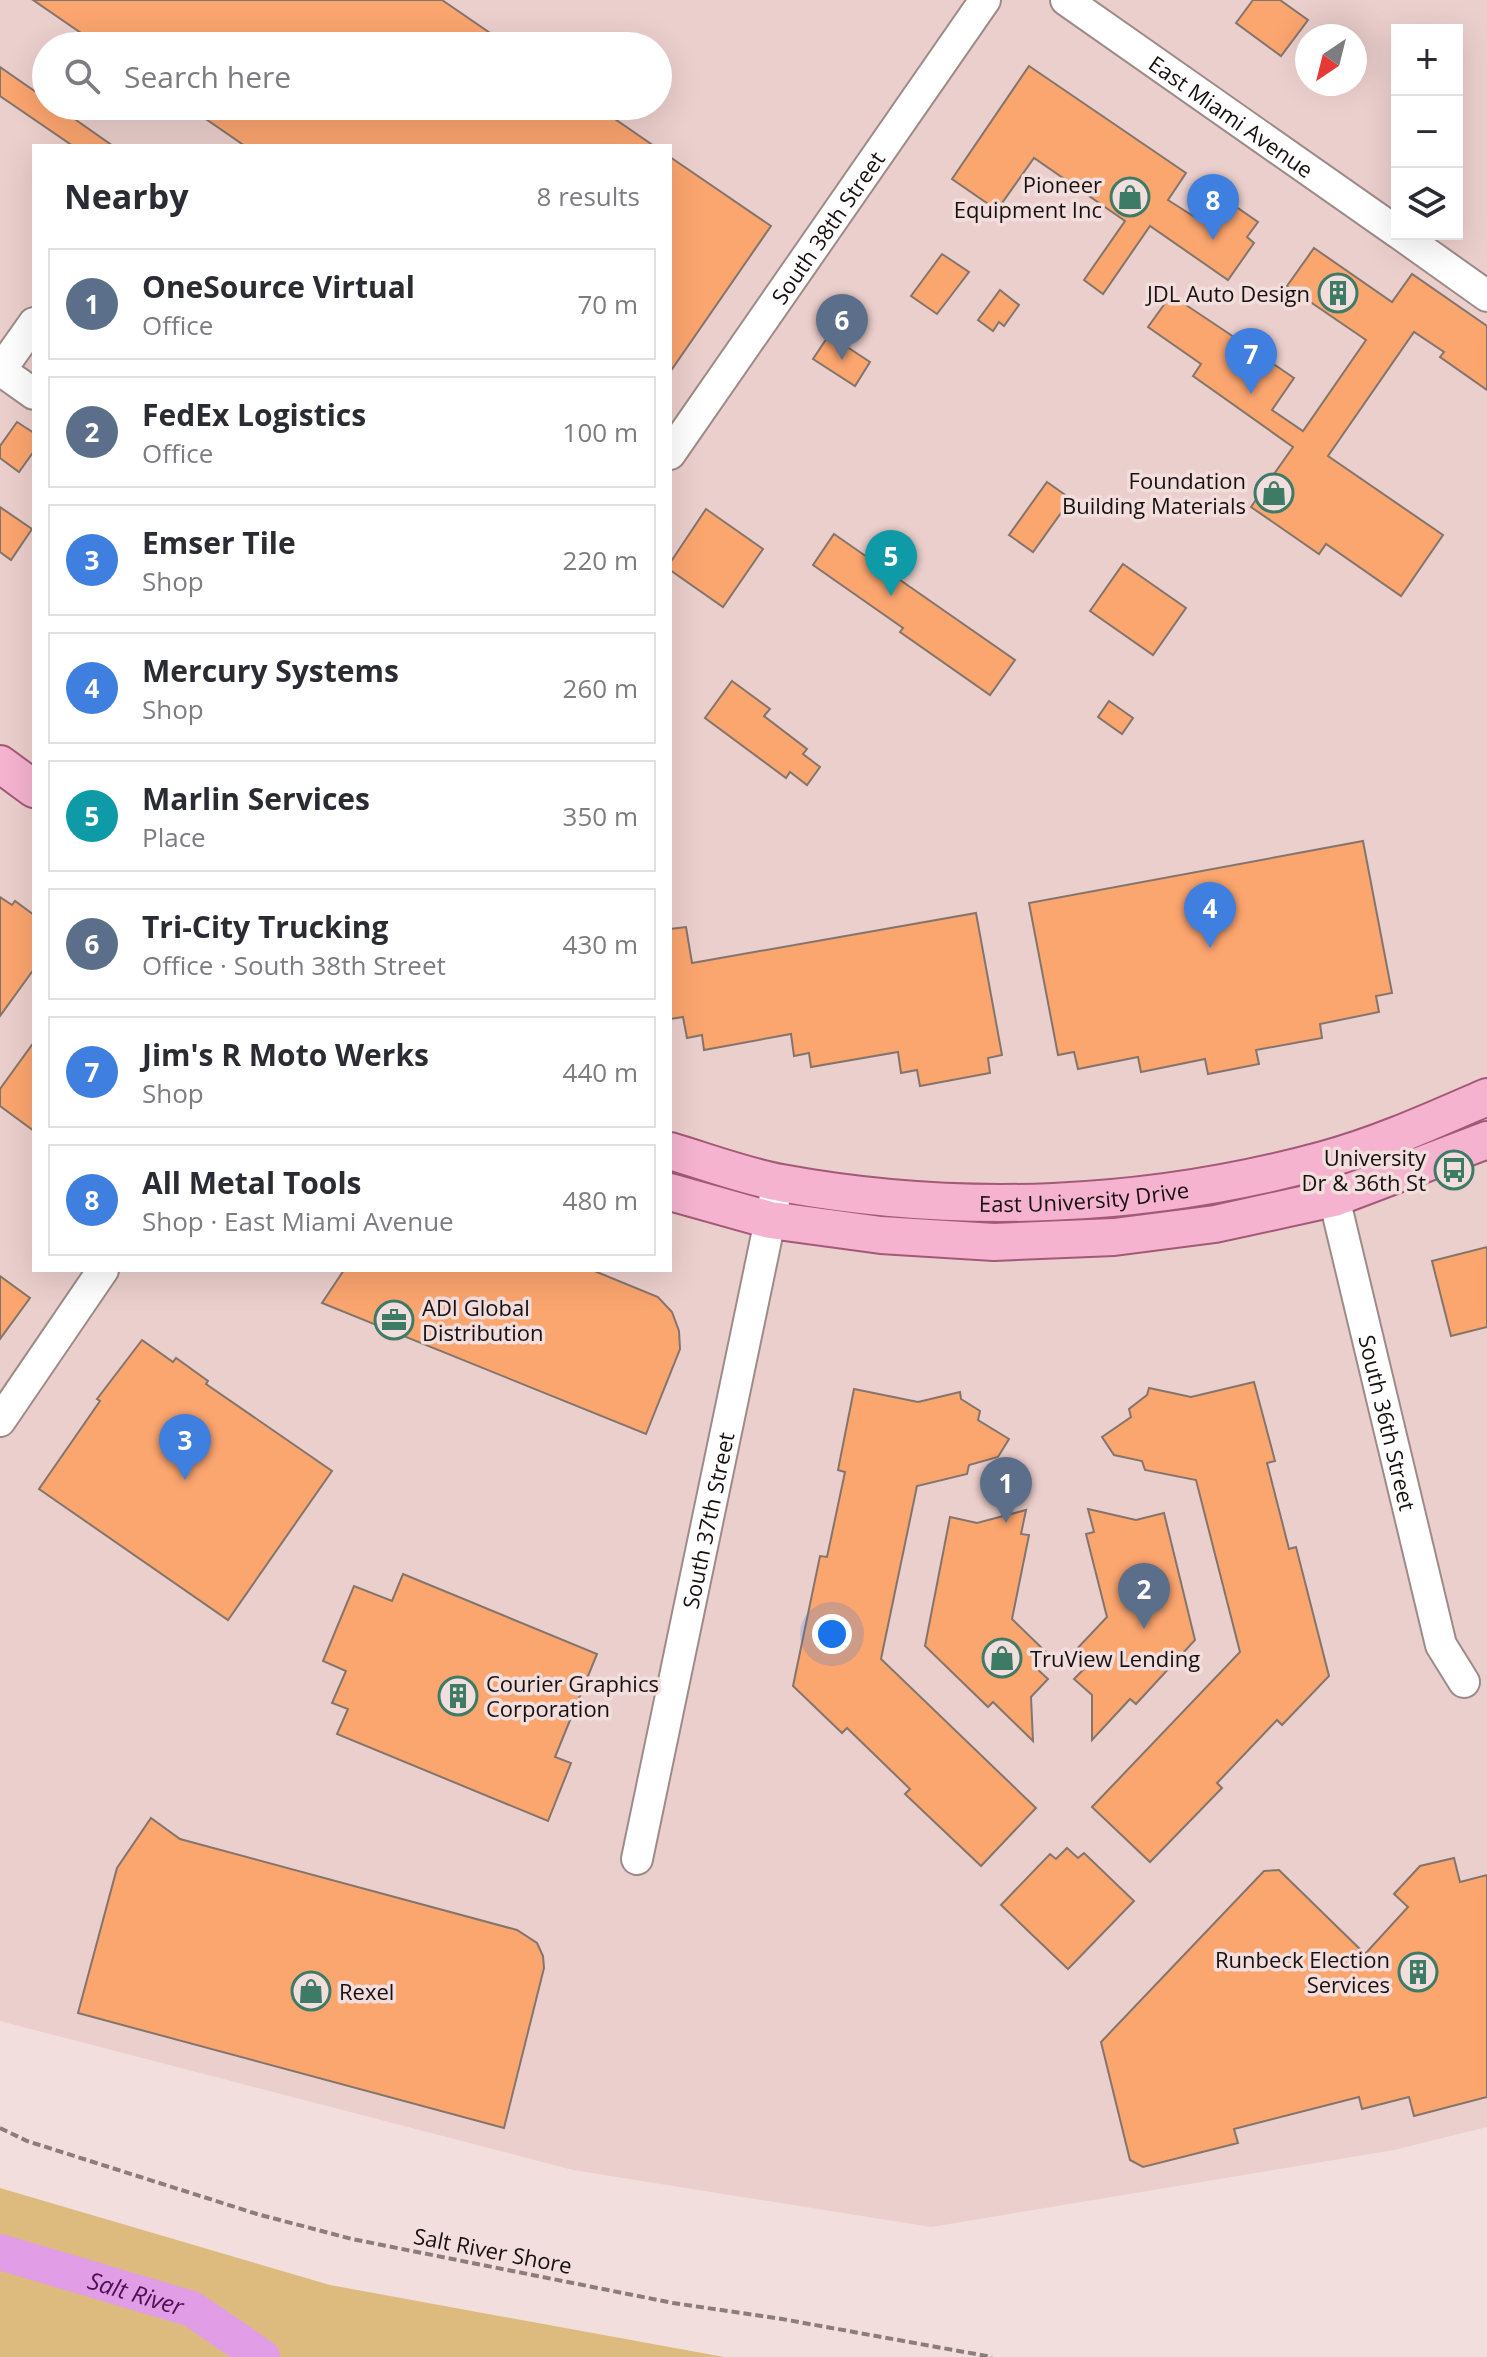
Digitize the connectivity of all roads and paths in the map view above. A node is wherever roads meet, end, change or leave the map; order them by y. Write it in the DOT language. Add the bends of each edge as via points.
graph roads {
  1 [pos="985,0"];
  2 [pos="1066,0"];
  3 [pos="1391,228"];
  4 [pos="1408,240"];
  5 [pos="1487,296"];
  6 [pos="32,326"];
  7 [pos="0,371"];
  8 [pos="32,393"];
  9 [pos="672,451"];
  10 [pos="0,764"];
  11 [pos="32,788"];
  12 [pos="1487,1097"];
  13 [pos="1487,1140"];
  14 [pos="672,1152"];
  15 [pos="1325,1160"];
  16 [pos="778,1182"];
  17 [pos="672,1193"];
  18 [pos="1334,1198"];
  19 [pos="770,1220"];
  20 [pos="102,1272"];
  21 [pos="0,1421"];
  22 [pos="1464,1682"];
  23 [pos="637,1859"];
  24 [pos="0,2128"];
  25 [pos="992,2357"];
  1 -- 9 [label="street, South 38th Street"];
  2 -- 3 [label="street, East Miami Avenue"];
  4 -- 5 [label="street, East Miami Avenue"];
  6 -- 7 [label="street"];
  7 -- 8 [label="street"];
  10 -- 11 [label="main road"];
  12 -- 15 [label="main road, East University Drive"];
  13 -- 18 [label="main road, East University Drive"];
  14 -- 16 [label="main road, East University Drive"];
  15 -- 16 [label="main road, East University Drive" via="1135,1195 992,1205 892,1200"];
  15 -- 18 [label="street, South 36th Street"];
  16 -- 19 [label="street, South 37th Street"];
  17 -- 19 [label="main road, East University Drive"];
  18 -- 19 [label="main road, East University Drive" via="1215,1224 1099,1238 994,1242 881,1235"];
  18 -- 22 [label="street, South 36th Street" via="1441,1645"];
  19 -- 23 [label="street, South 37th Street"];
  20 -- 21 [label="street"];
  24 -- 25 [label="path, Salt River Shore" via="257,2214 352,2239 673,2303"];
}
